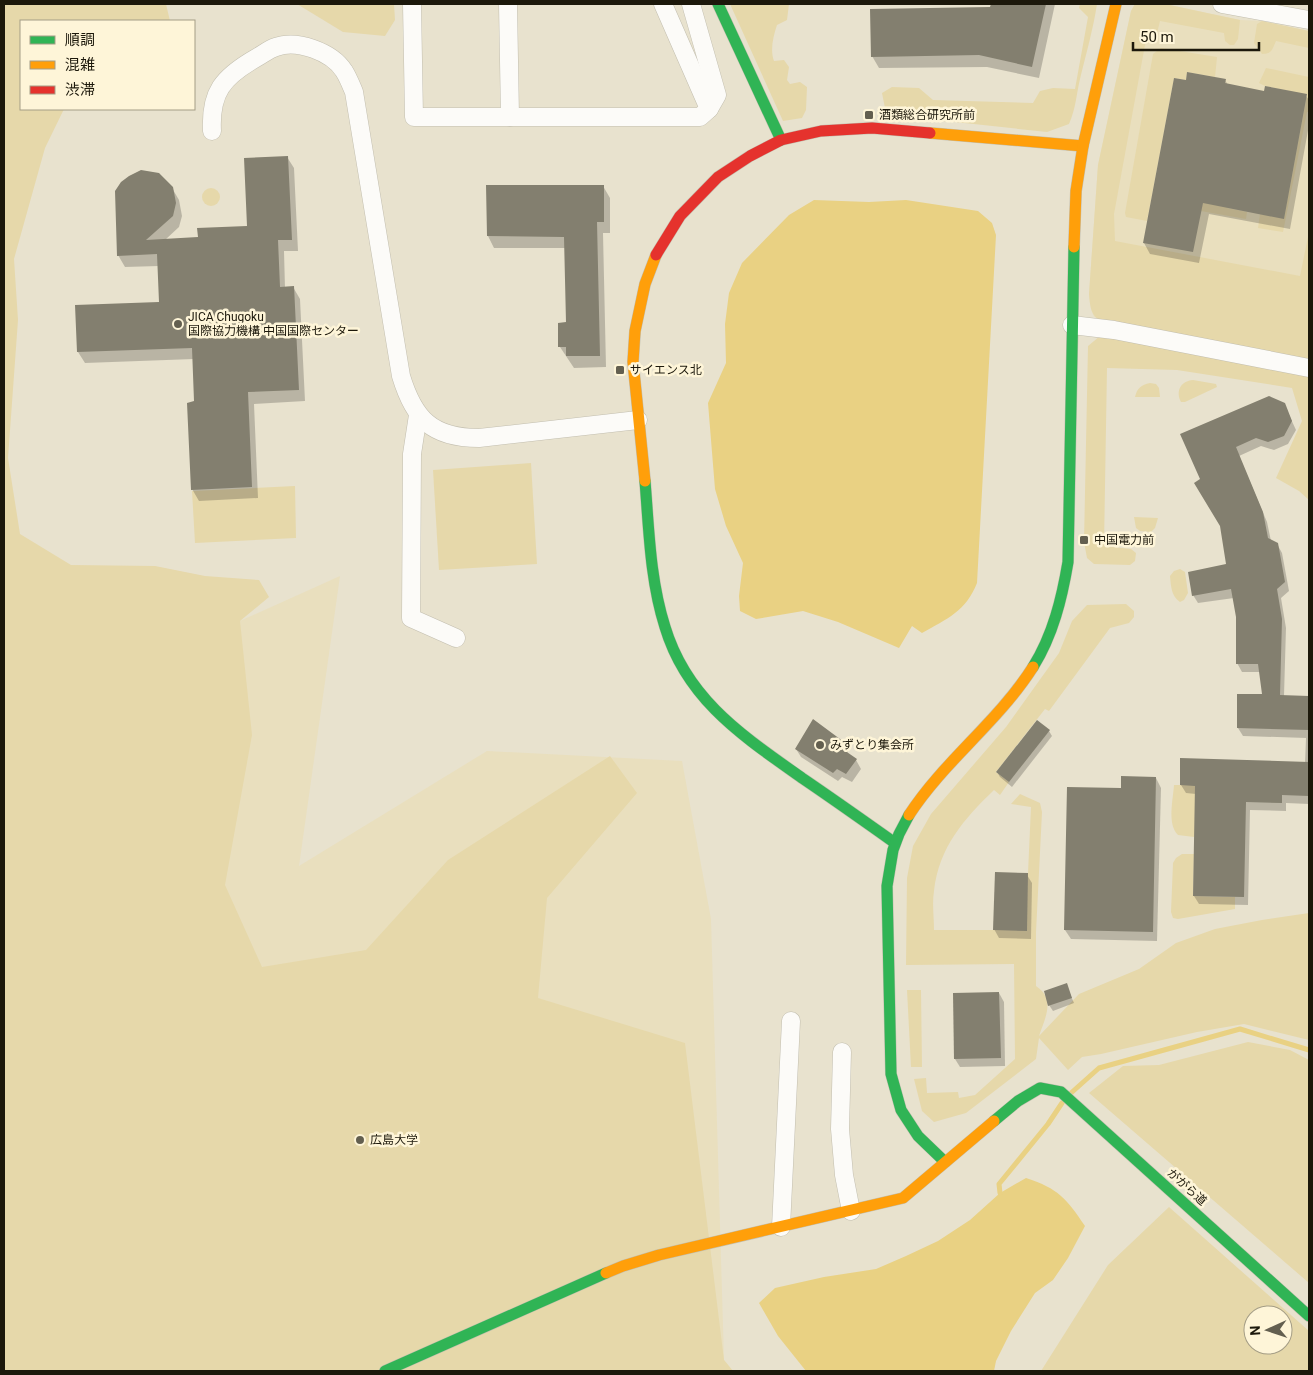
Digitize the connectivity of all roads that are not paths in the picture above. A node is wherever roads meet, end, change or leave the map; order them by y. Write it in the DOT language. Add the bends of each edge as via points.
graph roads {
  1 [pos="412,4"];
  2 [pos="508,4"];
  3 [pos="662,4"];
  4 [pos="691,4"];
  5 [pos="718,4"];
  6 [pos="1116,4"];
  7 [pos="1222,4"];
  8 [pos="1309,20"];
  9 [pos="709,109"];
  10 [pos="510,117"];
  11 [pos="212,131"];
  12 [pos="781,140"];
  13 [pos="1083,146"];
  14 [pos="1072,325"];
  15 [pos="1309,368"];
  16 [pos="418,415"];
  17 [pos="638,420"];
  18 [pos="456,638"];
  19 [pos="895,843"];
  20 [pos="791,1021"];
  21 [pos="842,1052"];
  22 [pos="945,1162"];
  23 [pos="851,1211"];
  24 [pos="781,1227"];
  25 [pos="1309,1316"];
  26 [pos="385,1371"];
  1 -- 10 [label="street" via="414,117"];
  2 -- 10 [label="street"];
  3 -- 9 [label="street"];
  4 -- 9 [label="street" via="717,95"];
  5 -- 12 [label="street"];
  6 -- 13 [label="street"];
  7 -- 8 [label="street"];
  9 -- 10 [label="street" via="700,117"];
  11 -- 16 [label="street" via="214,98 222,83 277,46 305,45 325,54 344,70 354,92 400,376"];
  12 -- 13 [label="street" via="822,131 872,128"];
  12 -- 17 [label="street" via="718,177 680,216 653,261 635,331 633,362"];
  13 -- 14 [label="street" via="1076,191"];
  14 -- 15 [label="street" via="1114,330"];
  14 -- 19 [label="street" via="1068,562 1060,605 1029,674 912,808"];
  16 -- 17 [label="street" via="440,431 465,438"];
  16 -- 18 [label="street" via="412,454 411,618"];
  17 -- 19 [label="street" via="658,607 665,632 686,675 712,708 747,739"];
  19 -- 22 [label="street" via="887,886 892,1074 901,1110 918,1136"];
  20 -- 24 [label="street"];
  21 -- 23 [label="street" via="840,1129"];
  22 -- 23 [label="street" via="903,1198"];
  22 -- 25 [label="street, ががら道" via="1018,1101 1040,1088 1061,1092"];
  23 -- 24 [label="street"];
  24 -- 26 [label="street" via="623,1266"];
}
